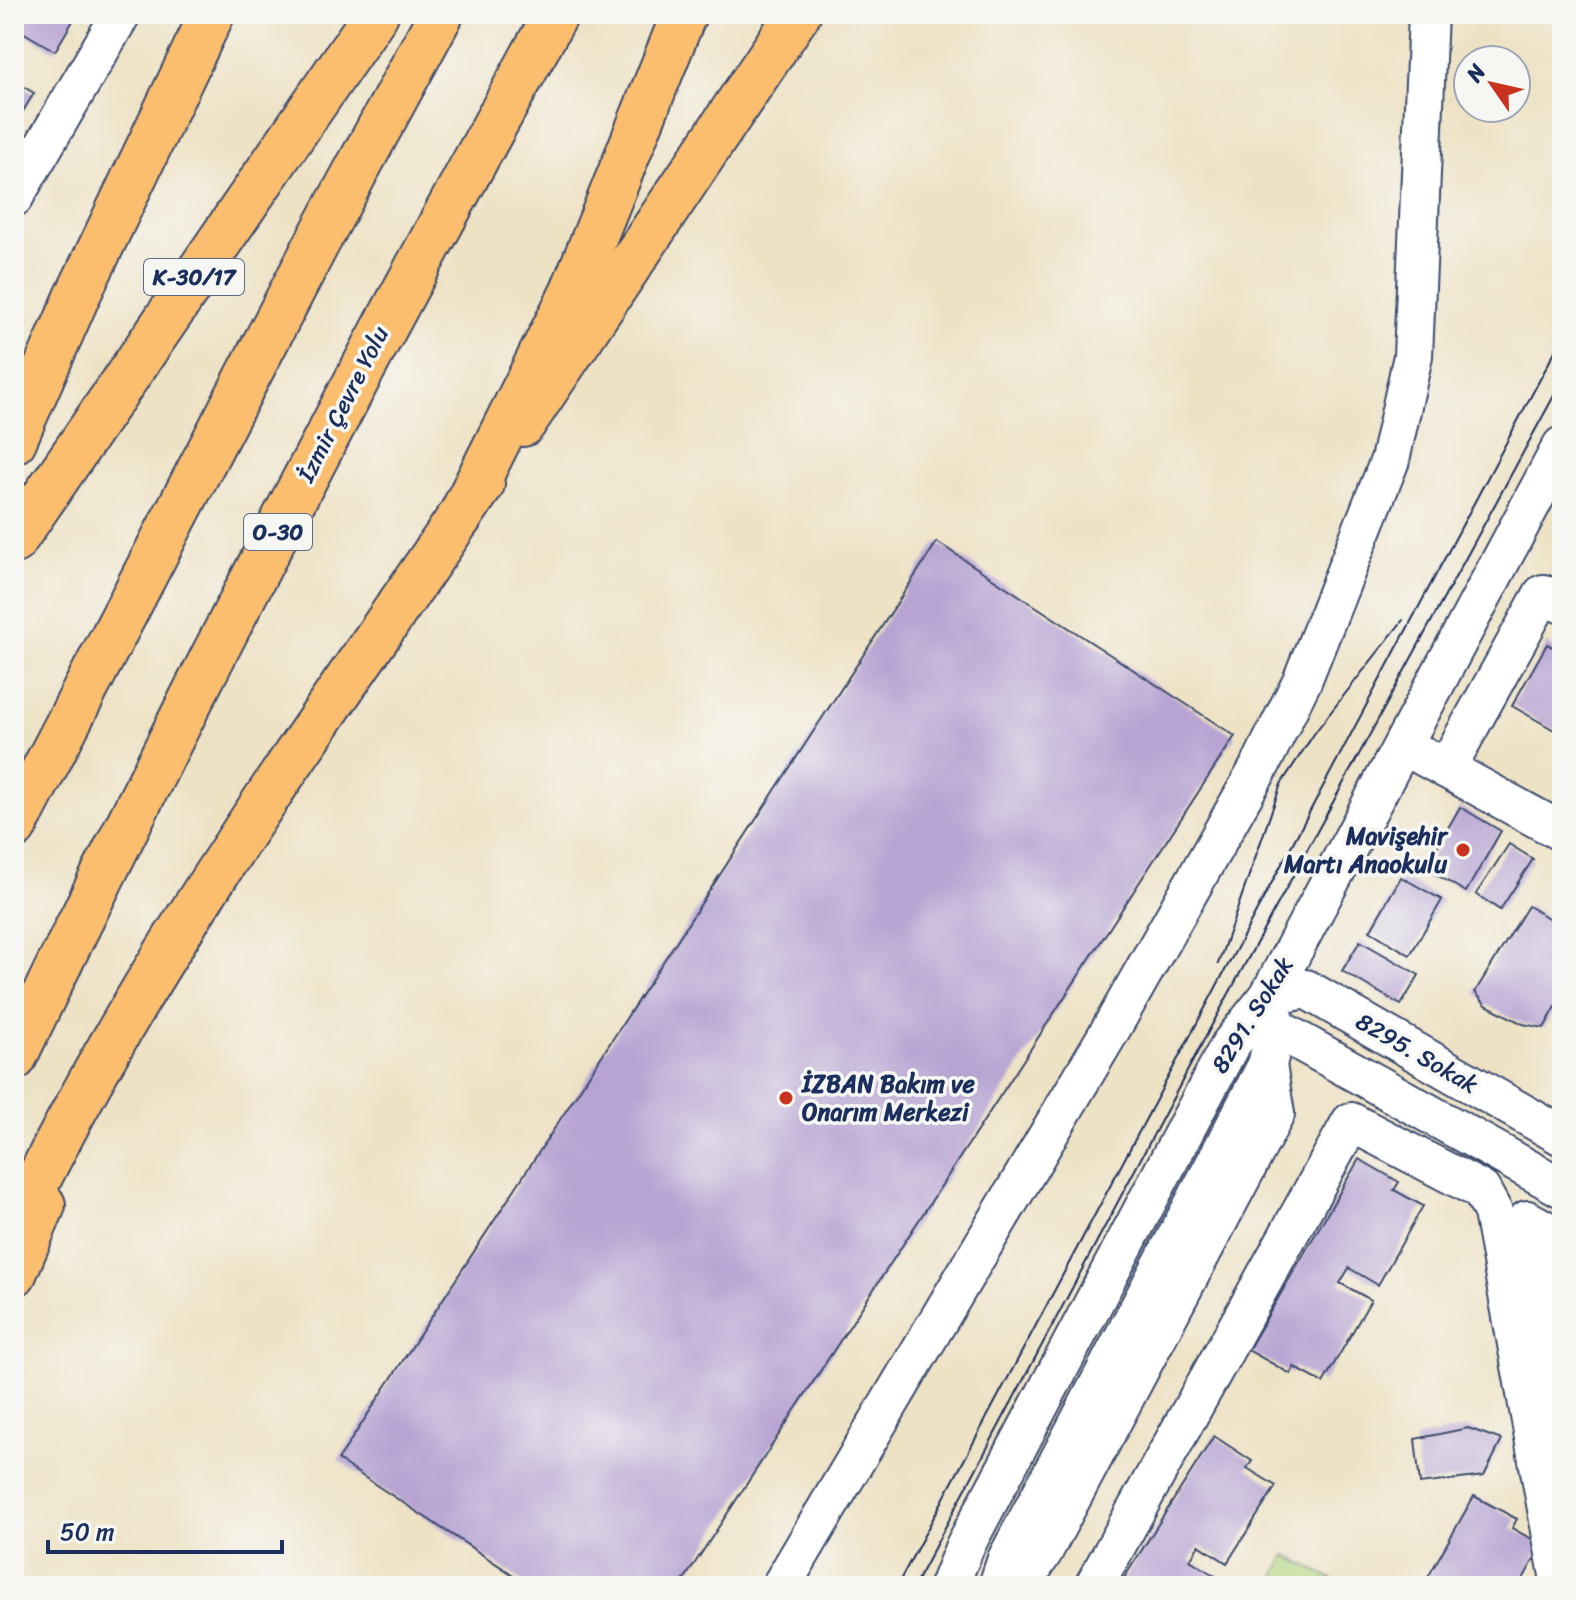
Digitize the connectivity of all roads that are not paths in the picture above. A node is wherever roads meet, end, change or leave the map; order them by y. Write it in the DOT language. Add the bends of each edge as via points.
graph roads {
  1 [pos="121,14"];
  2 [pos="212,14"];
  3 [pos="376,14"];
  4 [pos="441,14"];
  5 [pos="556,14"];
  6 [pos="684,14"];
  7 [pos="798,14"];
  8 [pos="1428,14"];
  9 [pos="14,197"];
  10 [pos="14,441"];
  11 [pos="1562,446"];
  12 [pos="460,517"];
  13 [pos="14,541"];
  14 [pos="1562,604"];
  15 [pos="1403,746"];
  16 [pos="1446,769"];
  17 [pos="14,827"];
  18 [pos="1562,832"];
  19 [pos="1272,1012"];
  20 [pos="14,1058"];
  21 [pos="102,1062"];
  22 [pos="1267,1065"];
  23 [pos="1562,1136"];
  24 [pos="1562,1188"];
  25 [pos="14,1230"];
  26 [pos="1562,1239"];
  27 [pos="14,1274"];
  28 [pos="1562,1417"];
  29 [pos="781,1586"];
  30 [pos="949,1586"];
  31 [pos="998,1586"];
  32 [pos="1020,1586"];
  33 [pos="1094,1586"];
  34 [pos="1561,1586"];
  1 -- 9 [label="street"];
  2 -- 10 [label="main road"];
  3 -- 13 [label="main road, K-30/17"];
  4 -- 17 [label="main road"];
  5 -- 20 [label="main road, İzmir Çevre Yolu / O-30" via="393,307 116,846"];
  6 -- 12 [label="main road" via="572,293"];
  7 -- 12 [label="main road"];
  8 -- 29 [label="street" via="1413,356 1390,460 1302,681 1119,1015"];
  11 -- 15 [label="street, 8291. Sokak"];
  12 -- 21 [label="main road" via="185,921"];
  14 -- 16 [label="street" via="1543,594"];
  15 -- 16 [label="street"];
  15 -- 19 [label="street, 8291. Sokak"];
  16 -- 18 [label="street"];
  19 -- 22 [label="street, 8291. Sokak"];
  19 -- 23 [label="street, 8295. Sokak" via="1306,989"];
  19 -- 24 [label="street, 8295. Sokak"];
  19 -- 30 [label="street, 8291. Sokak" via="1230,1045 972,1532"];
  21 -- 25 [label="main road"];
  21 -- 27 [label="main road"];
  22 -- 31 [label="street, 8291. Sokak" via="1007,1559"];
  22 -- 32 [label="street" via="1275,1114 1043,1552"];
  26 -- 28 [label="street" via="1527,1220"];
  33 -- 34 [label="street" via="1351,1122 1481,1190 1493,1212"];
}
